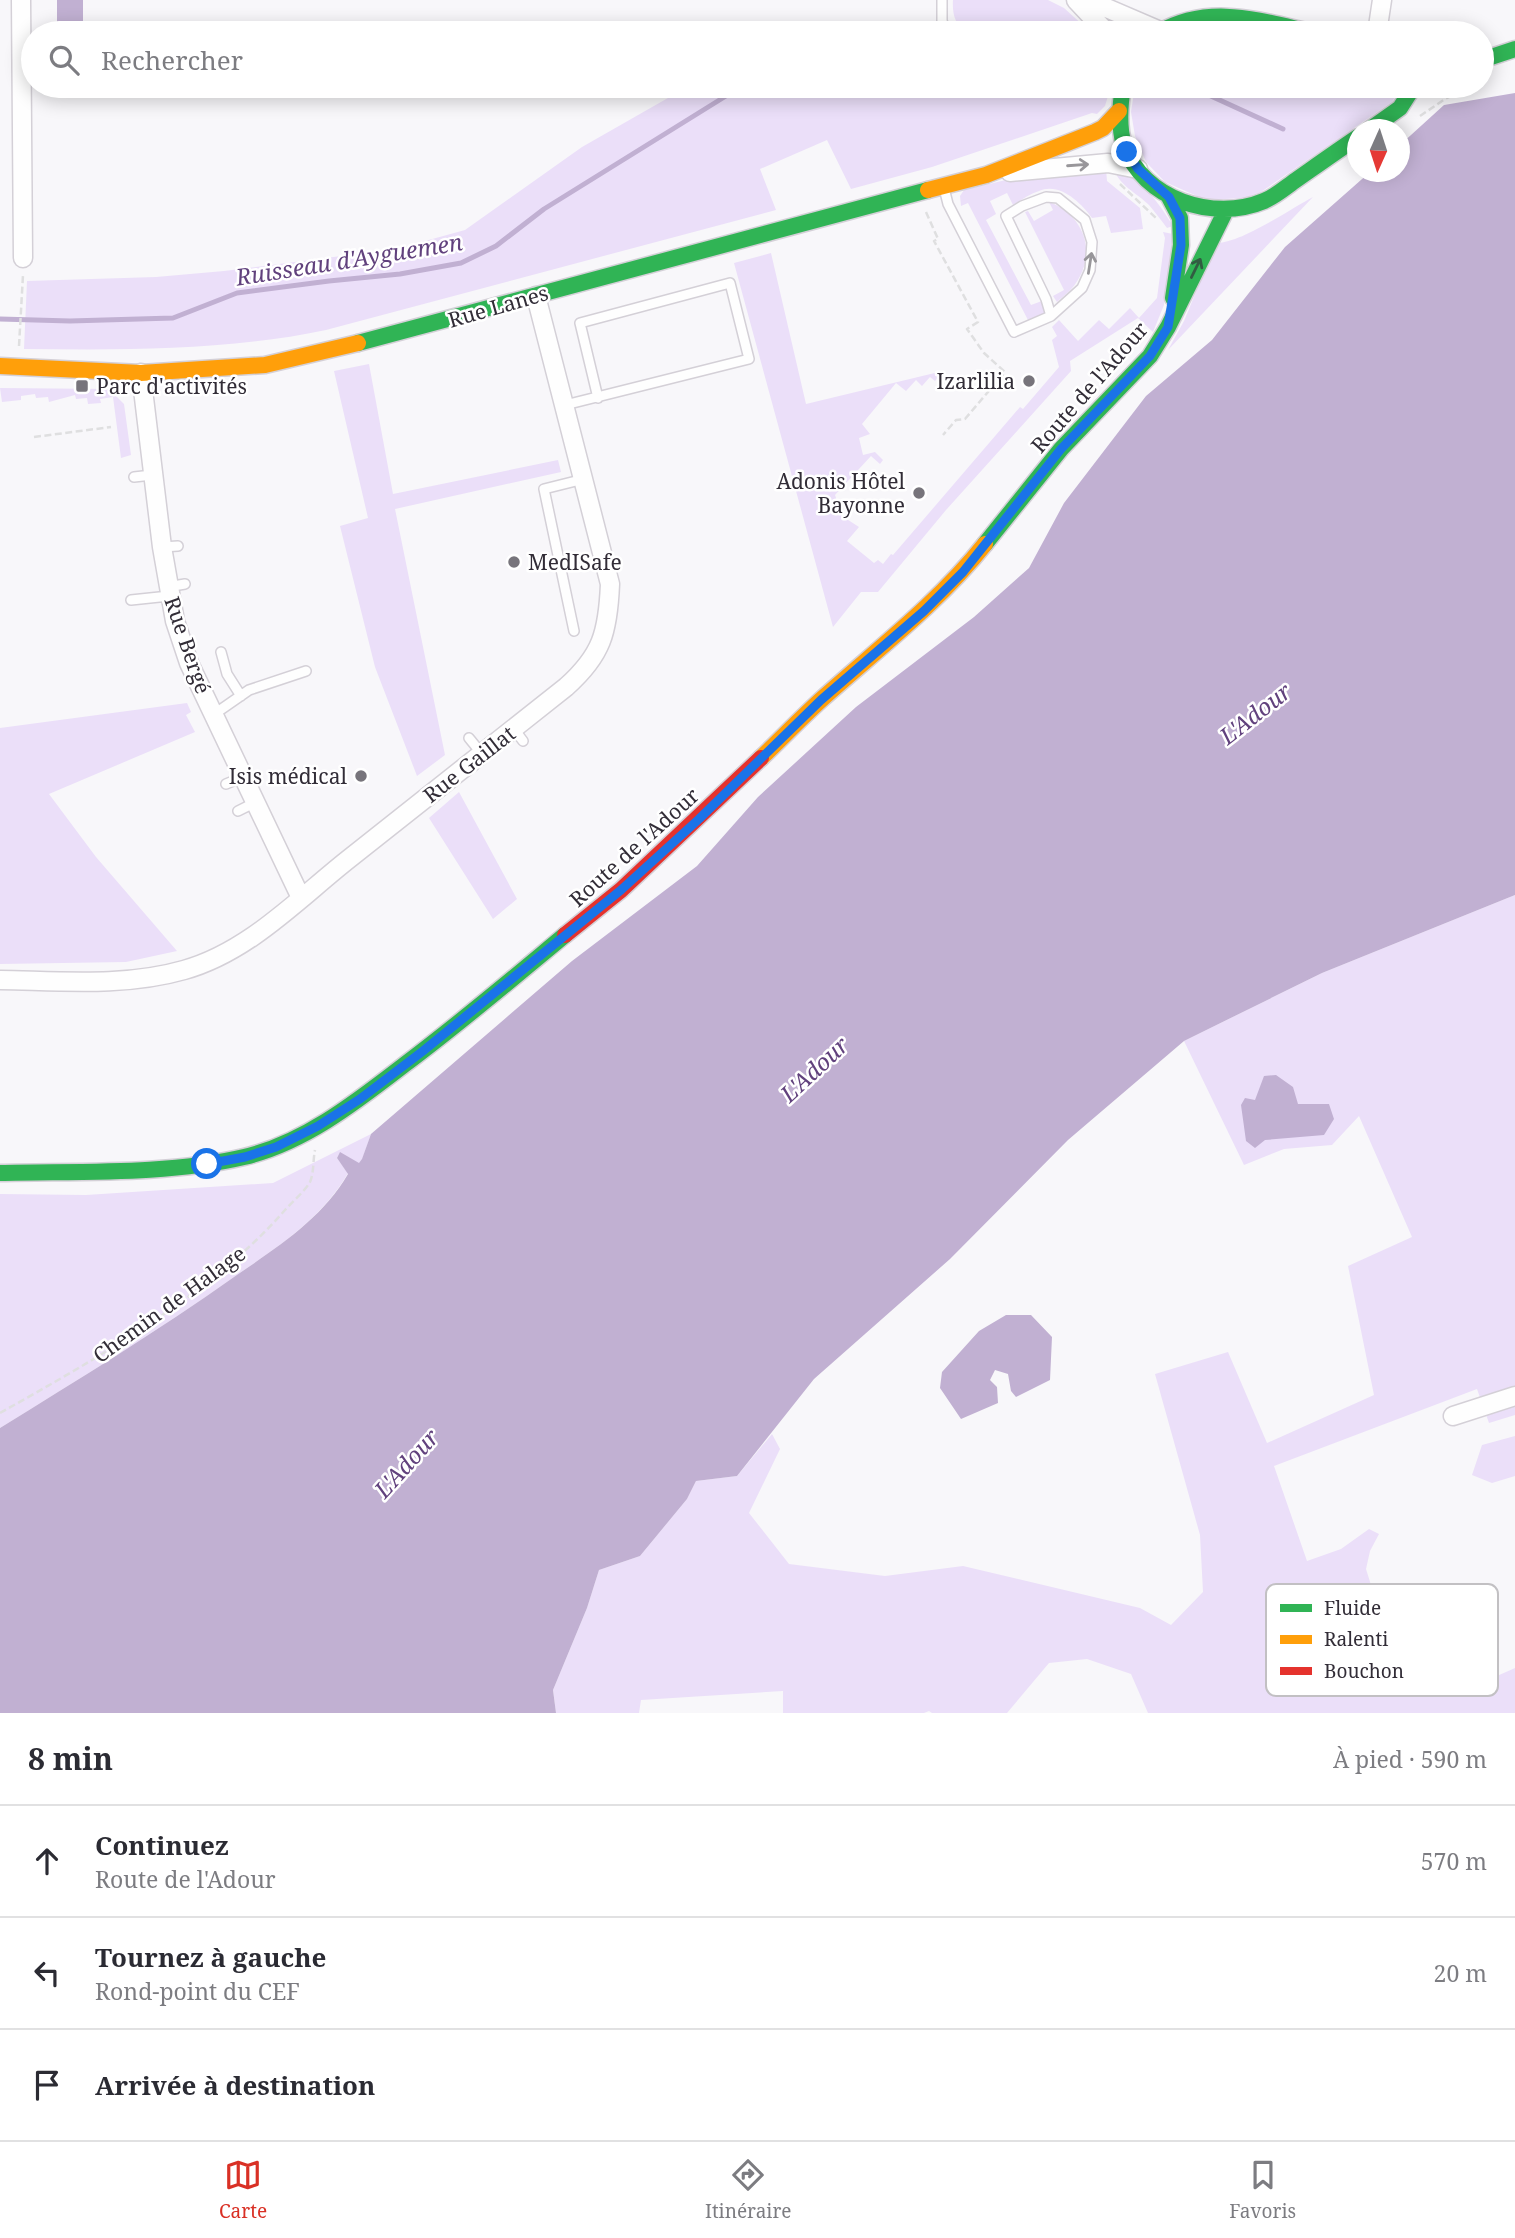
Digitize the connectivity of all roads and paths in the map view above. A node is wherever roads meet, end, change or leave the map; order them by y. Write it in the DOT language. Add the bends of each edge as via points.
graph roads {
  1 [pos="20,0"];
  2 [pos="942,0"];
  3 [pos="1076,0"];
  4 [pos="1088,0"];
  5 [pos="1382,0"];
  6 [pos="942,21"];
  7 [pos="1094,21"];
  8 [pos="1135,21"];
  9 [pos="1180,21"];
  10 [pos="1249,21"];
  11 [pos="1379,21"];
  12 [pos="1515,50"];
  13 [pos="1494,56"];
  14 [pos="21,88"];
  15 [pos="21,98"];
  16 [pos="1122,98"];
  17 [pos="1406,98"];
  18 [pos="1447,98"];
  19 [pos="1119,111"];
  20 [pos="1384,119"];
  21 [pos="1414,120"];
  22 [pos="1347,144"];
  23 [pos="1138,169"];
  24 [pos="986,175"];
  25 [pos="943,187"];
  26 [pos="917,194"];
  27 [pos="1169,197"];
  28 [pos="1226,210"];
  29 [pos="23,263"];
  30 [pos="536,296"];
  31 [pos="1051,316"];
  32 [pos="1168,327"];
  33 [pos="19,349"];
  34 [pos="0,366"];
  35 [pos="141,373"];
  36 [pos="597,398"];
  37 [pos="565,405"];
  38 [pos="111,427"];
  39 [pos="943,435"];
  40 [pos="34,437"];
  41 [pos="152,475"];
  42 [pos="134,477"];
  43 [pos="584,479"];
  44 [pos="174,589"];
  45 [pos="131,600"];
  46 [pos="574,631"];
  47 [pos="221,652"];
  48 [pos="306,671"];
  49 [pos="241,695"];
  50 [pos="213,715"];
  51 [pos="469,738"];
  52 [pos="482,754"];
  53 [pos="243,777"];
  54 [pos="226,784"];
  55 [pos="256,802"];
  56 [pos="238,811"];
  57 [pos="302,898"];
  58 [pos="0,980"];
  59 [pos="318,1126"];
  60 [pos="0,1172"];
  61 [pos="1515,1396"];
  62 [pos="0,1413"];
  63 [pos="1454,1416"];
  1 -- 14 [label="street"];
  2 -- 6 [label="lane"];
  3 -- 7 [label="street"];
  4 -- 8 [label="street"];
  5 -- 11 [label="street"];
  9 -- 10 [label="main road" via="1223,15"];
  12 -- 13 [label="main road"];
  15 -- 29 [label="street"];
  16 -- 19 [label="main road"];
  17 -- 20 [label="main road"];
  18 -- 21 [label="path"];
  19 -- 23 [label="main road" via="1127,152"];
  19 -- 24 [label="main road, Rue Lanes" via="1101,130"];
  22 -- 28 [label="main road" via="1266,200"];
  24 -- 23 [label="street, Rue Lanes, one-way" via="1108,163"];
  23 -- 27 [label="main road"];
  24 -- 25 [label="main road, Rue Lanes"];
  25 -- 26 [label="main road, Rue Lanes"];
  25 -- 31 [label="lane" via="1014,332"];
  26 -- 30 [label="main road, Rue Lanes"];
  26 -- 39 [label="path" via="938,239 934,241 978,321 967,329 1005,372 965,418 956,420"];
  27 -- 28 [label="main road" via="1201,208"];
  27 -- 32 [label="main road, Route de l'Adour" via="1180,218 1181,245"];
  32 -- 28 [label="main road, Route de l'Adour, one-way"];
  29 -- 33 [label="path"];
  30 -- 35 [label="main road, Rue Lanes" via="265,365"];
  30 -- 37 [label="street, Rue Gaillat"];
  31 -- 31 [label="lane, one-way" via="1082,288 1090,270 1093,242 1085,220 1058,198 1046,197 1006,216"];
  32 -- 59 [label="main road, Route de l'Adour" via="1150,356 1061,449 963,572 924,611 821,700 621,890 423,1051"];
  34 -- 35 [label="main road, Rue Lanes"];
  35 -- 41 [label="street, Rue Bergé"];
  36 -- 36 [label="lane" via="580,323 730,283 749,359"];
  36 -- 37 [label="lane"];
  37 -- 43 [label="street, Rue Gaillat"];
  38 -- 40 [label="path"];
  41 -- 42 [label="lane"];
  41 -- 44 [label="street, Rue Bergé" via="170,546"];
  43 -- 46 [label="lane" via="544,489"];
  43 -- 52 [label="street, Rue Gaillat" via="610,584 603,635 579,676 518,735"];
  44 -- 45 [label="lane"];
  44 -- 50 [label="street, Rue Bergé" via="189,663"];
  47 -- 49 [label="lane" via="227,674"];
  48 -- 49 [label="lane"];
  49 -- 50 [label="lane"];
  50 -- 53 [label="street, Rue Bergé"];
  51 -- 52 [label="lane"];
  52 -- 57 [label="street, Rue Gaillat" via="343,855"];
  53 -- 54 [label="lane"];
  53 -- 55 [label="street, Rue Bergé"];
  55 -- 56 [label="lane"];
  55 -- 57 [label="street, Rue Bergé"];
  57 -- 58 [label="street, Rue Gaillat" via="251,938 185,970 149,978 77,982"];
  59 -- 60 [label="main road, Route de l'Adour" via="276,1147 207,1164"];
  59 -- 62 [label="path, Chemin de Halage" via="310,1181 267,1231 221,1272 166,1311"];
  61 -- 63 [label="street"];
}
